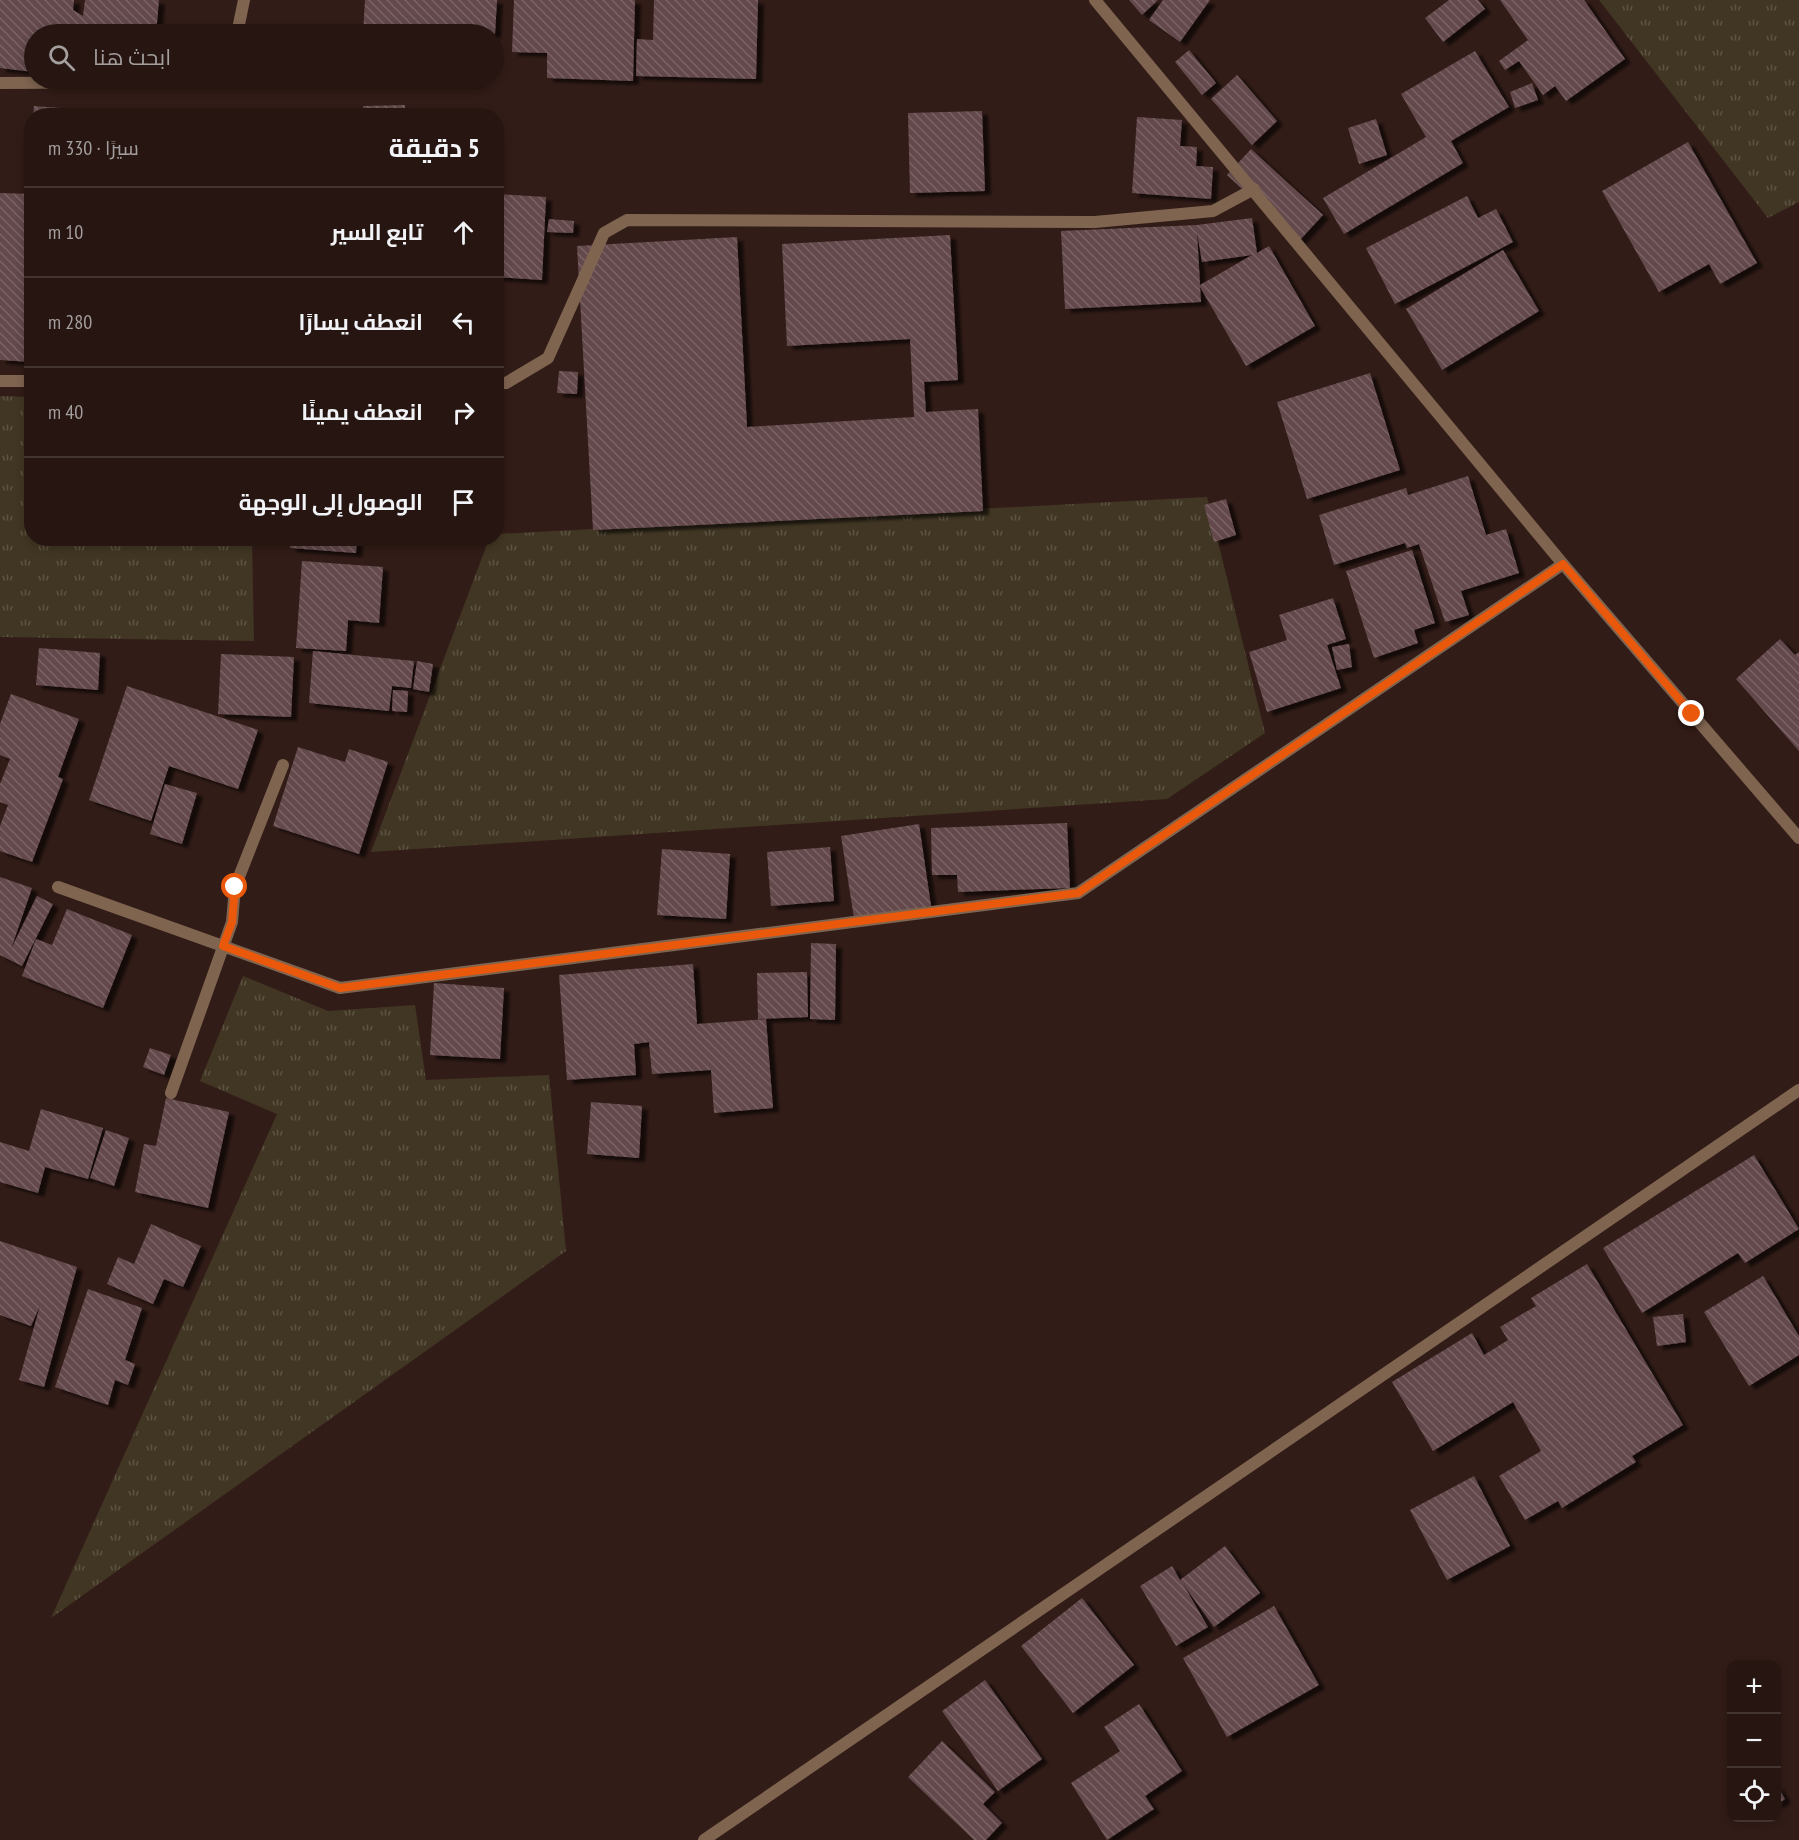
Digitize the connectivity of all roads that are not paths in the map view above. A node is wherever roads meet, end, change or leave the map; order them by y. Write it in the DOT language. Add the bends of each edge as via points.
graph roads {
  1 [pos="244,0"];
  2 [pos="1095,0"];
  3 [pos="239,24"];
  4 [pos="0,83"];
  5 [pos="24,83"];
  6 [pos="1254,189"];
  7 [pos="0,381"];
  8 [pos="24,381"];
  9 [pos="504,383"];
  10 [pos="1563,564"];
  11 [pos="283,765"];
  12 [pos="1799,838"];
  13 [pos="58,887"];
  14 [pos="223,946"];
  15 [pos="1799,1090"];
  16 [pos="171,1093"];
  17 [pos="704,1840"];
  1 -- 3 [label="street"];
  2 -- 6 [label="street"];
  4 -- 5 [label="street"];
  6 -- 9 [label="street" via="1213,211 1095,222 627,220 604,233 548,358"];
  6 -- 10 [label="street"];
  7 -- 8 [label="street"];
  10 -- 12 [label="street"];
  10 -- 14 [label="street" via="1078,893 340,988"];
  11 -- 14 [label="street" via="235,887 232,922"];
  13 -- 14 [label="street"];
  14 -- 16 [label="street"];
  15 -- 17 [label="street"];
}
